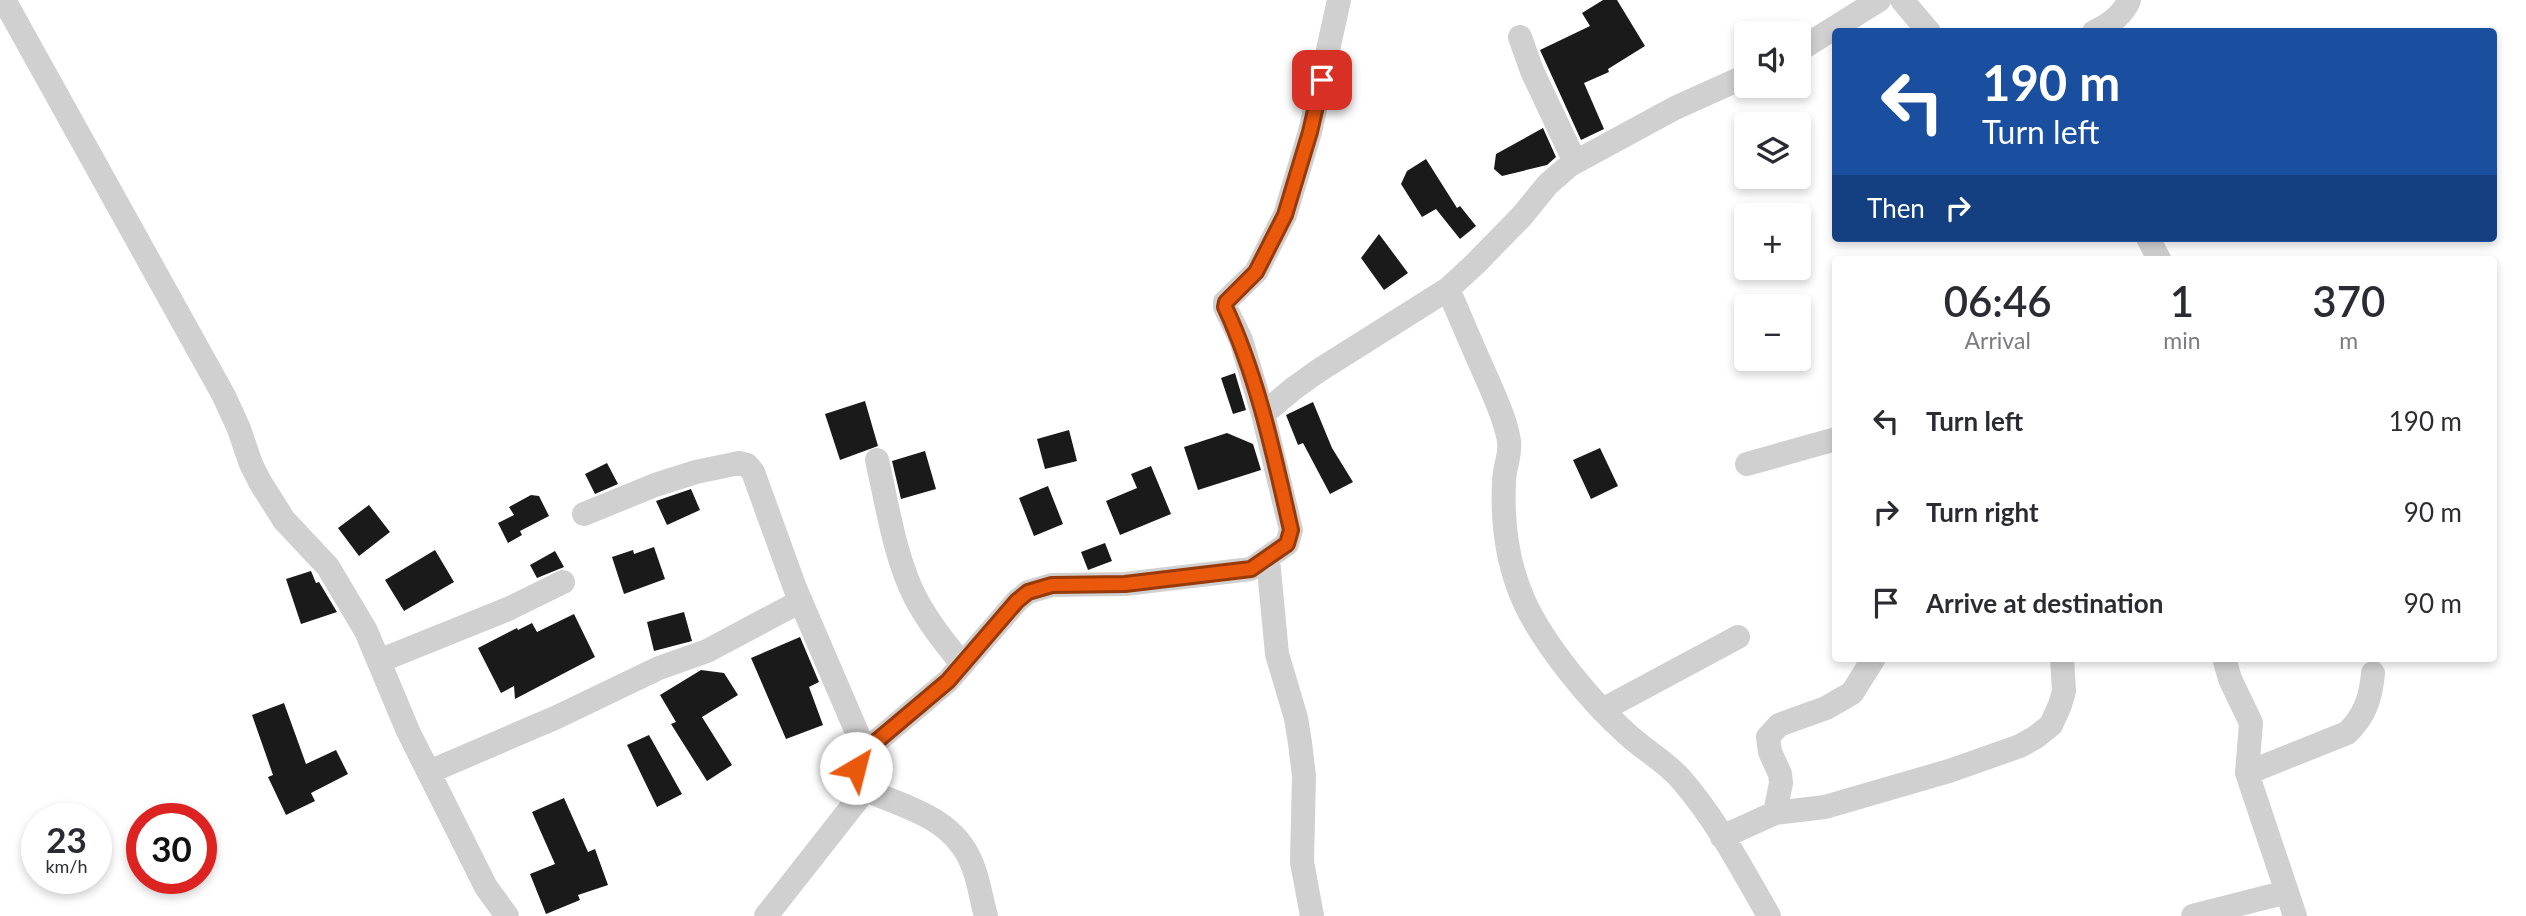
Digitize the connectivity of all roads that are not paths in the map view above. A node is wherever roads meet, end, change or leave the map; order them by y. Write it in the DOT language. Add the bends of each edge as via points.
graph roads {
  1 [pos="4,0"];
  2 [pos="1339,0"];
  3 [pos="1879,0"];
  4 [pos="1902,0"];
  5 [pos="2129,0"];
  6 [pos="1834,28"];
  7 [pos="1926,28"];
  8 [pos="2104,28"];
  9 [pos="1832,29"];
  10 [pos="1520,37"];
  11 [pos="1811,42"];
  12 [pos="1734,81"];
  13 [pos="1575,162"];
  14 [pos="1448,289"];
  15 [pos="1263,414"];
  16 [pos="1832,440"];
  17 [pos="877,460"];
  18 [pos="1747,464"];
  19 [pos="584,514"];
  20 [pos="1268,559"];
  21 [pos="563,582"];
  22 [pos="801,601"];
  23 [pos="1738,637"];
  24 [pos="379,661"];
  25 [pos="1871,662"];
  26 [pos="2062,662"];
  27 [pos="2225,662"];
  28 [pos="962,664"];
  29 [pos="2373,673"];
  30 [pos="1602,710"];
  31 [pos="865,751"];
  32 [pos="429,772"];
  33 [pos="2247,773"];
  34 [pos="865,790"];
  35 [pos="1775,813"];
  36 [pos="1722,837"];
  37 [pos="2287,892"];
  38 [pos="508,916"];
  39 [pos="766,916"];
  40 [pos="986,916"];
  41 [pos="1312,916"];
  42 [pos="1769,916"];
  43 [pos="2193,916"];
  44 [pos="2295,916"];
  1 -- 24 [label="street" via="224,396 260,482 284,520 328,567"];
  2 -- 15 [label="street" via="1310,132 1285,215 1256,272 1228,298 1225,307 1241,340"];
  3 -- 6 [label="street"];
  4 -- 7 [label="street"];
  5 -- 8 [label="street"];
  9 -- 11 [label="street"];
  10 -- 13 [label="street"];
  12 -- 13 [label="street"];
  13 -- 14 [label="street" via="1548,184"];
  14 -- 15 [label="street" via="1318,371"];
  14 -- 30 [label="street" via="1509,438 1504,530 1523,600 1541,633"];
  15 -- 20 [label="street" via="1291,530 1287,544"];
  16 -- 18 [label="street"];
  17 -- 28 [label="street" via="904,572 928,619"];
  19 -- 22 [label="street" via="696,472 747,465"];
  20 -- 28 [label="street" via="1251,569 1232,572 1125,584 1039,587 1017,601"];
  20 -- 41 [label="street" via="1277,654 1302,754 1302,862"];
  21 -- 24 [label="street"];
  22 -- 31 [label="street"];
  22 -- 32 [label="street" via="707,651 659,668"];
  23 -- 30 [label="street"];
  24 -- 32 [label="street"];
  25 -- 35 [label="street" via="1852,693 1779,725 1768,737 1781,783"];
  26 -- 35 [label="street" via="2060,705 2047,730 2028,741 1949,771 1825,807"];
  27 -- 33 [label="street" via="2252,723"];
  28 -- 31 [label="street"];
  29 -- 33 [label="street" via="2365,709 2347,733"];
  30 -- 36 [label="street" via="1678,777"];
  31 -- 34 [label="street" via="856,768"];
  32 -- 38 [label="street" via="486,887"];
  33 -- 37 [label="street"];
  34 -- 39 [label="street"];
  34 -- 40 [label="street" via="933,818 955,835 973,864"];
  35 -- 36 [label="street"];
  36 -- 42 [label="street"];
  37 -- 43 [label="street"];
  37 -- 44 [label="street"];
}
